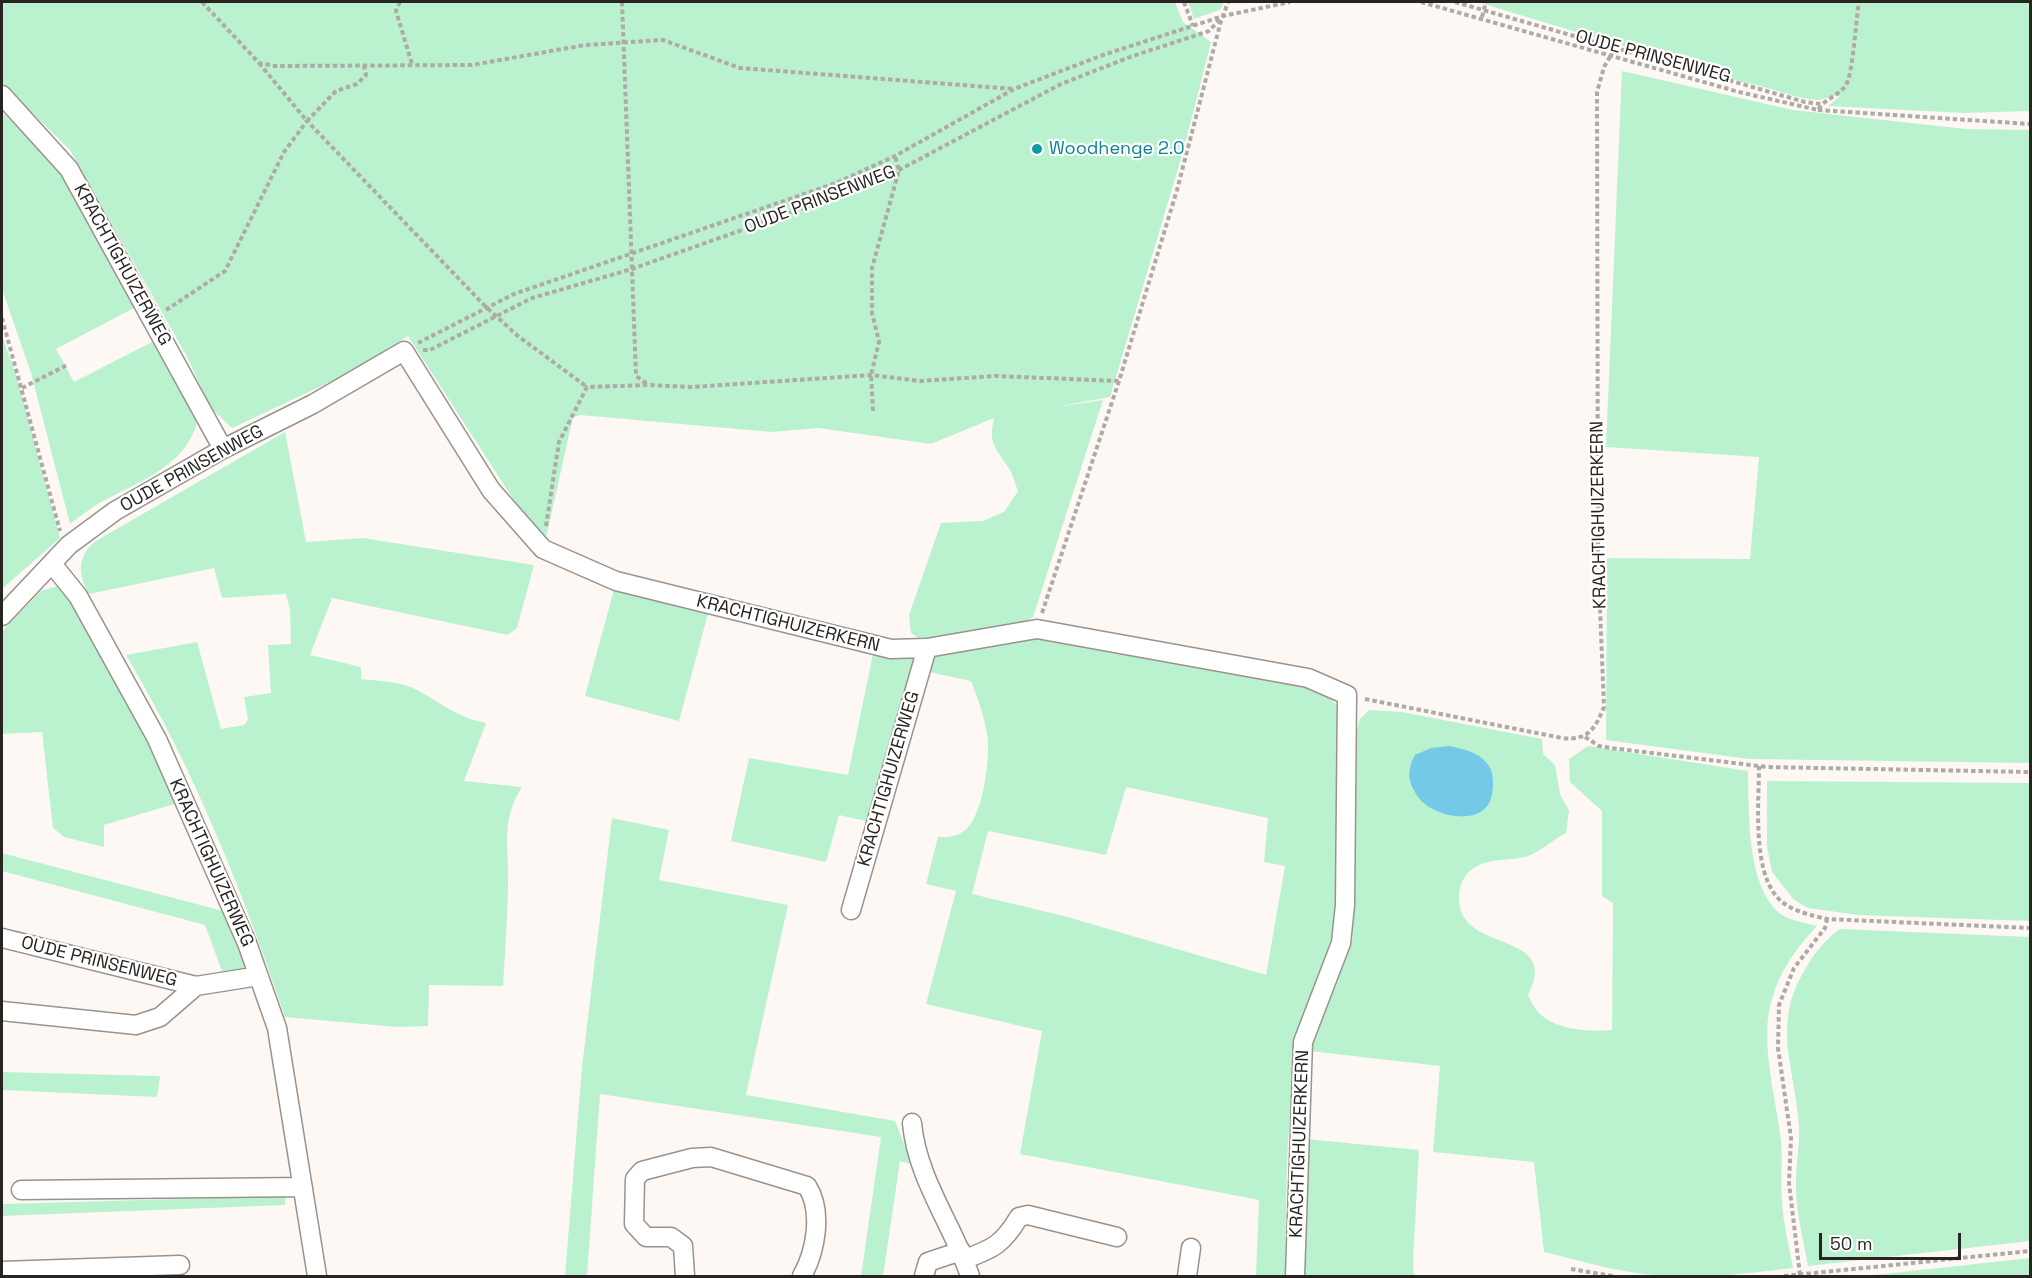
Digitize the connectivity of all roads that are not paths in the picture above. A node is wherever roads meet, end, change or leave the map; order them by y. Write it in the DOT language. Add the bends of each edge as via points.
graph roads {
  1 [pos="2,94"];
  2 [pos="404,351"];
  3 [pos="223,449"];
  4 [pos="53,565"];
  5 [pos="2,616"];
  6 [pos="927,648"];
  7 [pos="851,910"];
  8 [pos="2,938"];
  9 [pos="259,976"];
  10 [pos="196,986"];
  11 [pos="2,1011"];
  12 [pos="912,1123"];
  13 [pos="303,1187"];
  14 [pos="21,1190"];
  15 [pos="1117,1237"];
  16 [pos="1191,1248"];
  17 [pos="965,1262"];
  18 [pos="180,1265"];
  19 [pos="2,1271"];
  20 [pos="317,1276"];
  21 [pos="685,1276"];
  22 [pos="802,1276"];
  23 [pos="924,1276"];
  24 [pos="1187,1276"];
  25 [pos="1295,1276"];
  1 -- 3 [label="street, KRACHTIGHUIZERWEG" via="69,169"];
  2 -- 3 [label="street, OUDE PRINSENWEG" via="313,404"];
  2 -- 6 [label="street, KRACHTIGHUIZERKERN" via="491,490 543,549 616,581 873,646"];
  3 -- 4 [label="street, OUDE PRINSENWEG" via="115,511 69,545"];
  4 -- 5 [label="street, OUDE PRINSENWEG"];
  4 -- 9 [label="street, KRACHTIGHUIZERWEG" via="78,596 157,739"];
  6 -- 7 [label="street, KRACHTIGHUIZERWEG"];
  6 -- 25 [label="street, KRACHTIGHUIZERKERN" via="1037,629 1308,678 1347,695 1345,905 1341,943 1303,1042"];
  8 -- 10 [label="street, OUDE PRINSENWEG"];
  9 -- 10 [label="street, OUDE PRINSENWEG"];
  9 -- 13 [label="street, KRACHTIGHUIZERWEG" via="277,1028"];
  10 -- 11 [label="street, OUDE PRINSENWEG" via="160,1017 136,1025"];
  12 -- 17 [label="street" via="916,1149 931,1191"];
  13 -- 14 [label="street"];
  13 -- 20 [label="street, KRACHTIGHUIZERWEG"];
  15 -- 17 [label="street" via="1028,1215 1019,1217 993,1249"];
  16 -- 24 [label="street"];
  17 -- 23 [label="street" via="928,1262"];
  18 -- 19 [label="street"];
  21 -- 22 [label="street" via="683,1246 671,1237 646,1237 634,1224 636,1179 642,1170 711,1157 807,1186 816,1200 816,1228 809,1264"];
}
